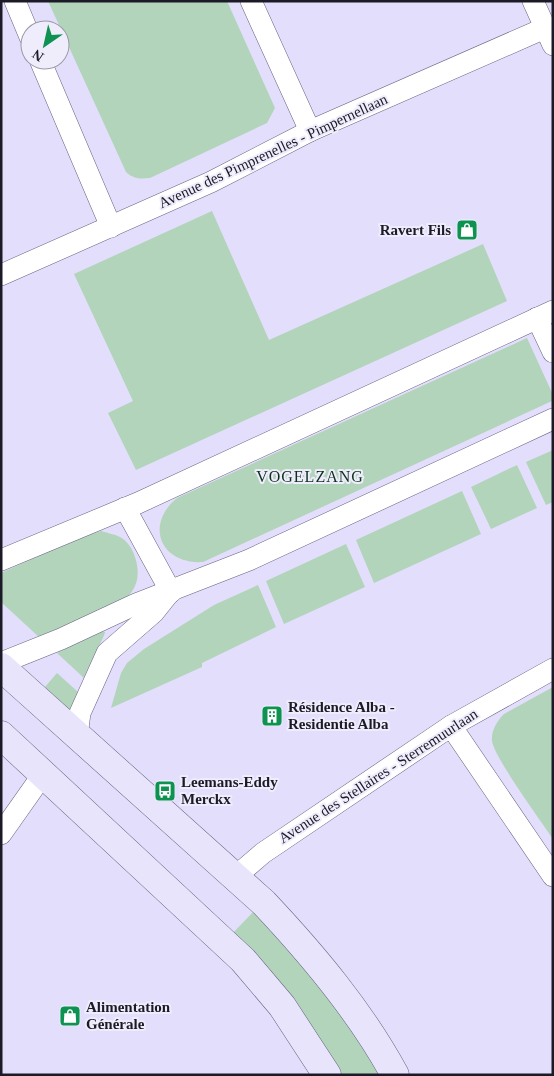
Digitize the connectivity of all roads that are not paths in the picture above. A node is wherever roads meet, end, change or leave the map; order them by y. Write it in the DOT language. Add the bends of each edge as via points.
graph roads {
  1 [pos="15,1"];
  2 [pos="252,1"];
  3 [pos="533,1"];
  4 [pos="23,20"];
  5 [pos="549,36"];
  6 [pos="44,70"];
  7 [pos="310,131"];
  8 [pos="111,227"];
  9 [pos="1,275"];
  10 [pos="545,315"];
  11 [pos="553,352"];
  12 [pos="553,420"];
  13 [pos="125,508"];
  14 [pos="1,560"];
  15 [pos="171,592"];
  16 [pos="1,663"];
  17 [pos="1,667"];
  18 [pos="553,669"];
  19 [pos="451,726"];
  20 [pos="1,735"];
  21 [pos="77,736"];
  22 [pos="44,773"];
  23 [pos="1,834"];
  24 [pos="553,876"];
  25 [pos="235,877"];
  26 [pos="327,1075"];
  27 [pos="395,1075"];
  1 -- 4 [label="street"];
  2 -- 7 [label="street"];
  3 -- 5 [label="street"];
  5 -- 7 [label="street, Avenue des Pimprenelles - Pimpernellaan"];
  6 -- 8 [label="street"];
  7 -- 8 [label="street, Avenue des Pimprenelles - Pimpernellaan" via="211,182"];
  8 -- 9 [label="street, Avenue des Pimprenelles - Pimpernellaan"];
  10 -- 11 [label="street"];
  10 -- 13 [label="street"];
  12 -- 15 [label="street" via="249,560"];
  13 -- 14 [label="street"];
  13 -- 15 [label="street"];
  15 -- 16 [label="street"];
  15 -- 21 [label="street" via="154,612 106,653 80,713"];
  17 -- 21 [label="street"];
  18 -- 19 [label="street, Avenue des Stellaires - Sterremuurlaan"];
  19 -- 24 [label="street"];
  19 -- 25 [label="street, Avenue des Stellaires - Sterremuurlaan" via="263,853"];
  20 -- 22 [label="street"];
  21 -- 25 [label="street"];
  22 -- 23 [label="street"];
  22 -- 26 [label="street" via="243,960 282,1006"];
  25 -- 27 [label="street" via="290,931 375,1038"];
}
